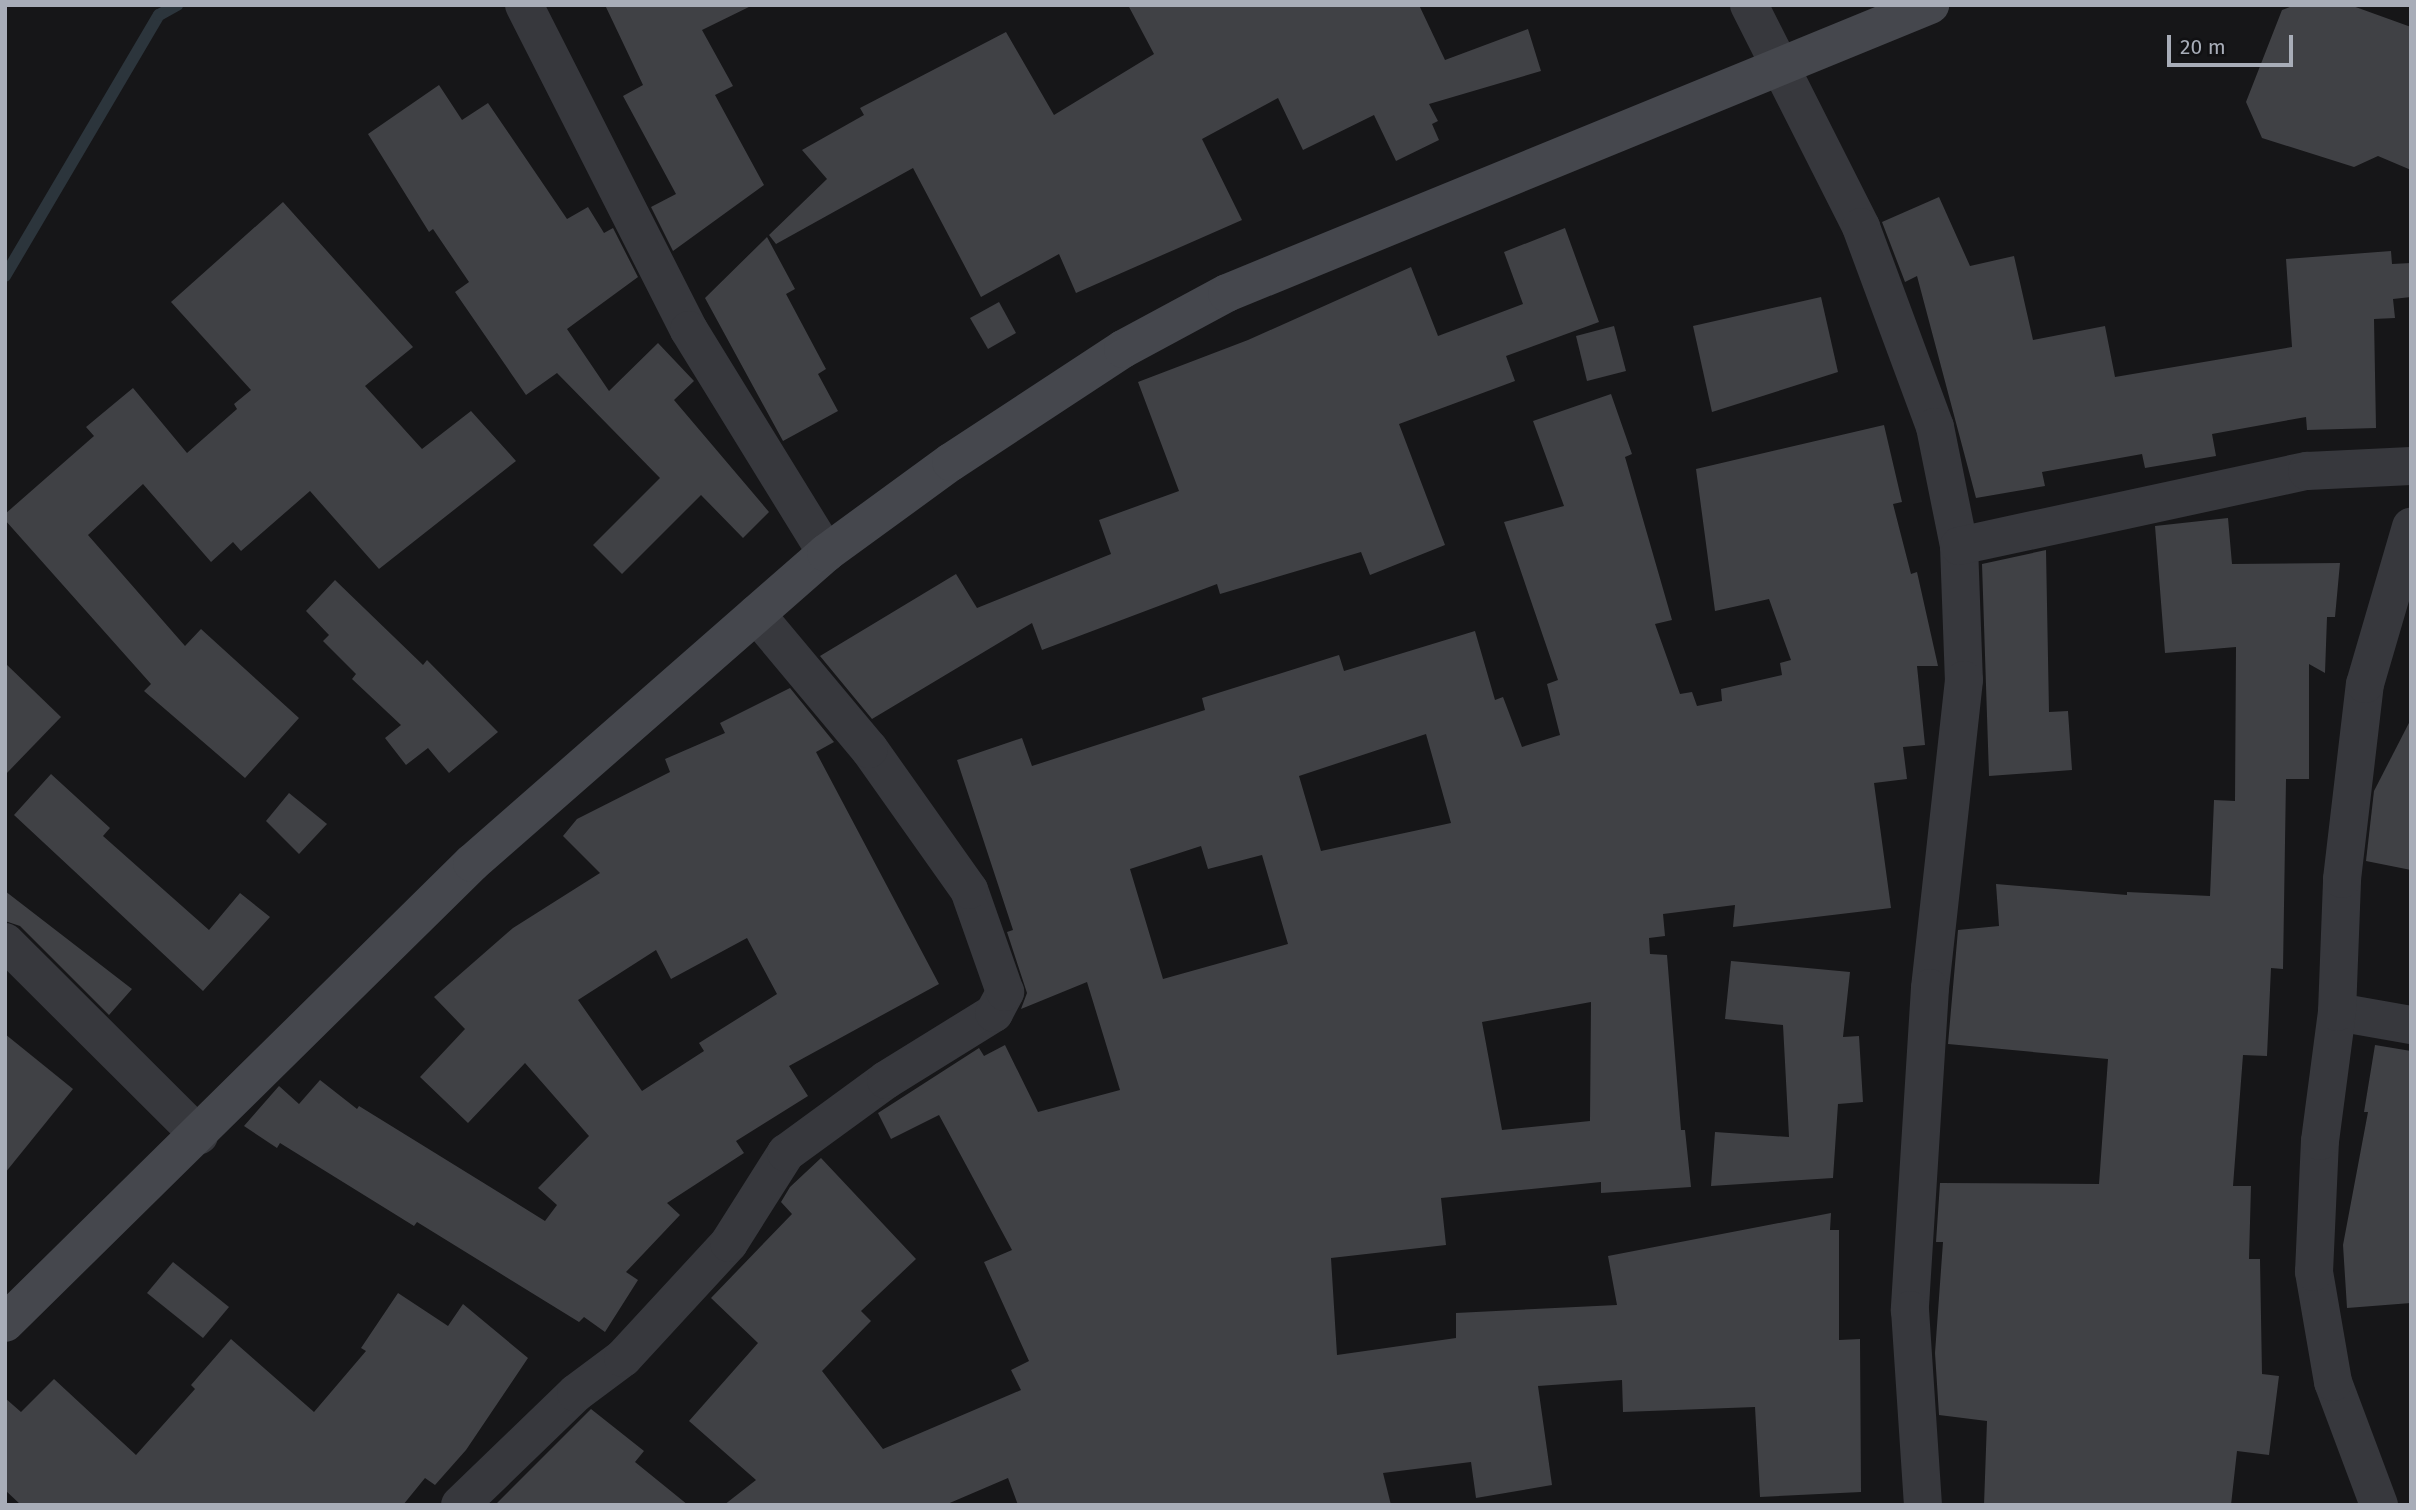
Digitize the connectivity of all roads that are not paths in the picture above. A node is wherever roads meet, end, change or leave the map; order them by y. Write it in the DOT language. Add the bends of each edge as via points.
graph roads {
  1 [pos="524,5"];
  2 [pos="1749,5"];
  3 [pos="1930,5"];
  4 [pos="1782,65"];
  5 [pos="2411,466"];
  6 [pos="2411,527"];
  7 [pos="1959,546"];
  8 [pos="826,553"];
  9 [pos="756,614"];
  10 [pos="5,942"];
  11 [pos="2337,1012"];
  12 [pos="2411,1025"];
  13 [pos="199,1135"];
  14 [pos="5,1323"];
  15 [pos="460,1505"];
  16 [pos="1923,1505"];
  17 [pos="2379,1505"];
  1 -- 8 [label="street" via="689,330"];
  2 -- 4 [label="street"];
  3 -- 4 [label="main road"];
  4 -- 7 [label="street" via="1861,227 1912,362 1935,427"];
  4 -- 8 [label="main road" via="1227,293 1123,349 951,462"];
  5 -- 7 [label="street" via="2306,471"];
  6 -- 11 [label="street" via="2365,684 2342,879"];
  7 -- 16 [label="street" via="1964,680 1930,988 1910,1310"];
  8 -- 9 [label="main road"];
  9 -- 13 [label="main road" via="472,863"];
  9 -- 15 [label="street" via="869,749 969,890 1005,992 994,1013 886,1080 786,1153 729,1243 623,1359 576,1393"];
  10 -- 13 [label="street"];
  11 -- 12 [label="street"];
  11 -- 17 [label="street" via="2320,1141 2314,1272 2333,1382"];
  13 -- 14 [label="main road"];
}
